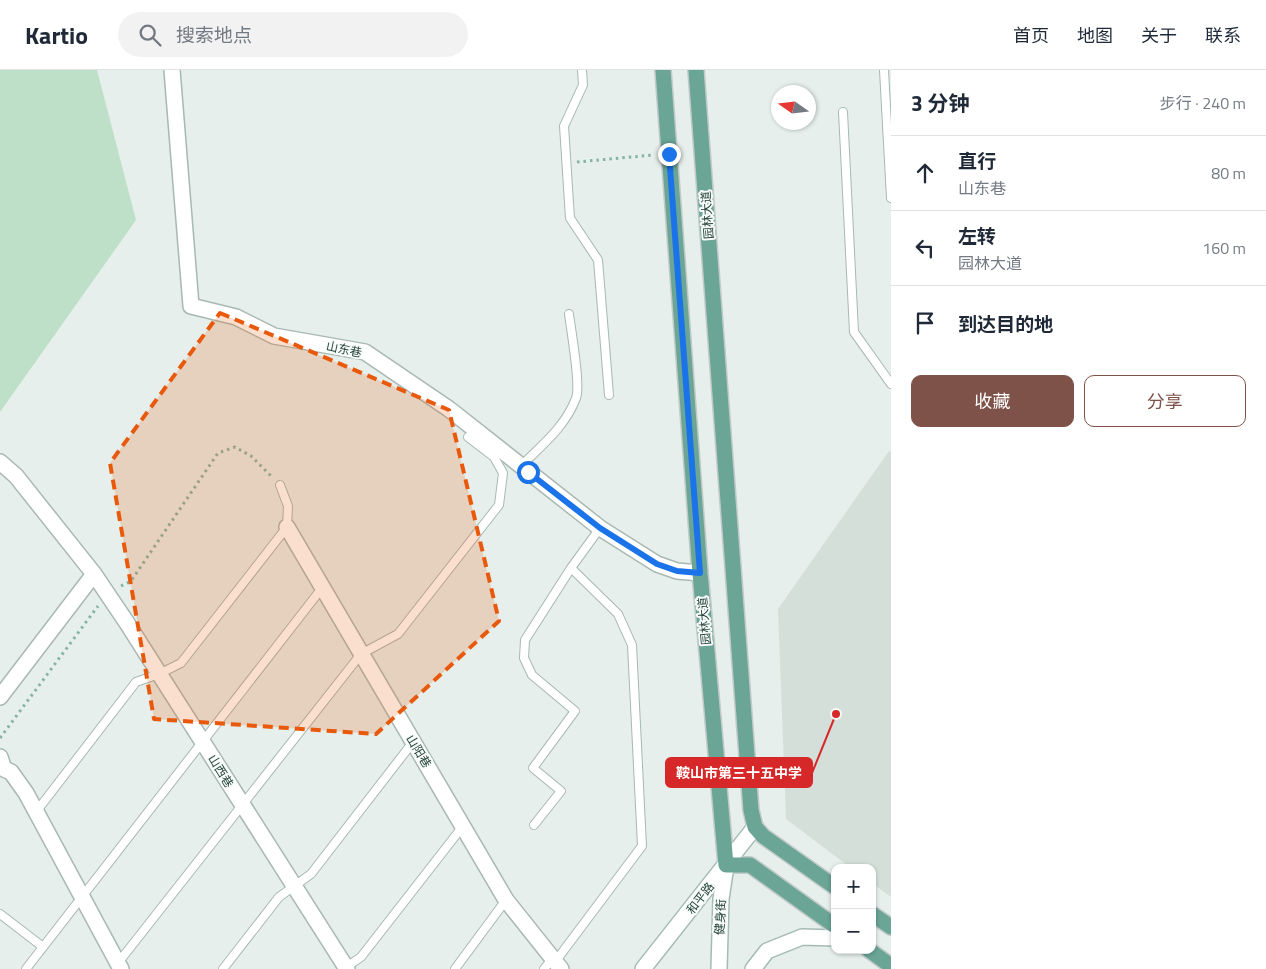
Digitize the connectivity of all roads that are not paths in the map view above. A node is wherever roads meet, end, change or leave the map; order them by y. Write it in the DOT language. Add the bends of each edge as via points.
graph roads {
  1 [pos="172,70"];
  2 [pos="582,70"];
  3 [pos="663,70"];
  4 [pos="696,70"];
  5 [pos="884,70"];
  6 [pos="843,112"];
  7 [pos="891,198"];
  8 [pos="569,314"];
  9 [pos="891,384"];
  10 [pos="609,395"];
  11 [pos="468,437"];
  12 [pos="0,462"];
  13 [pos="521,466"];
  14 [pos="280,485"];
  15 [pos="286,527"];
  16 [pos="600,528"];
  17 [pos="572,568"];
  18 [pos="700,573"];
  19 [pos="94,574"];
  20 [pos="322,588"];
  21 [pos="361,654"];
  22 [pos="159,674"];
  23 [pos="0,697"];
  24 [pos="413,742"];
  25 [pos="203,743"];
  26 [pos="1,765"];
  27 [pos="243,806"];
  28 [pos="36,812"];
  29 [pos="534,825"];
  30 [pos="463,826"];
  31 [pos="755,827"];
  32 [pos="726,865"];
  33 [pos="831,884"];
  34 [pos="295,887"];
  35 [pos="82,897"];
  36 [pos="506,900"];
  37 [pos="0,914"];
  38 [pos="876,917"];
  39 [pos="831,923"];
  40 [pos="891,927"];
  41 [pos="831,938"];
  42 [pos="43,947"];
  43 [pos="873,954"];
  44 [pos="553,965"];
  45 [pos="891,966"];
  46 [pos="117,967"];
  47 [pos="26,969"];
  48 [pos="223,969"];
  49 [pos="346,969"];
  50 [pos="455,969"];
  51 [pos="643,969"];
  52 [pos="719,969"];
  53 [pos="752,969"];
  1 -- 13 [label="street, 山东巷" via="191,306 236,317 274,336 365,352 449,409"];
  2 -- 10 [label="lane" via="583,84 564,126 570,218 598,260"];
  3 -- 18 [label="main road, 园林大道"];
  4 -- 31 [label="main road, 园林大道" via="751,810"];
  5 -- 7 [label="lane"];
  6 -- 9 [label="lane" via="854,332"];
  8 -- 13 [label="lane" via="577,396 564,422"];
  11 -- 21 [label="lane" via="494,457 502,473 499,505 398,634"];
  12 -- 19 [label="street, 山西巷" via="16,476"];
  13 -- 16 [label="street, 山东巷"];
  14 -- 15 [label="lane" via="288,506"];
  15 -- 20 [label="street, 山阳巷"];
  15 -- 22 [label="lane" via="180,663"];
  16 -- 17 [label="lane"];
  16 -- 18 [label="street, 山东巷" via="657,564 677,571"];
  17 -- 29 [label="lane" via="525,640 524,658 532,675 575,711 533,768 562,791"];
  17 -- 44 [label="lane" via="618,614 632,645 642,846"];
  18 -- 32 [label="main road, 园林大道"];
  19 -- 22 [label="street, 山西巷"];
  19 -- 23 [label="street"];
  20 -- 21 [label="street, 山阳巷"];
  20 -- 25 [label="lane"];
  21 -- 24 [label="street, 山阳巷"];
  21 -- 27 [label="lane"];
  22 -- 25 [label="street, 山西巷"];
  22 -- 28 [label="lane" via="136,682"];
  24 -- 30 [label="street, 山阳巷"];
  24 -- 34 [label="lane" via="311,874"];
  25 -- 27 [label="street, 山西巷"];
  25 -- 35 [label="lane"];
  26 -- 28 [label="street" via="11,772"];
  27 -- 34 [label="street, 山西巷"];
  27 -- 46 [label="lane"];
  28 -- 35 [label="street"];
  30 -- 36 [label="street, 山阳巷"];
  30 -- 49 [label="lane" via="361,957"];
  31 -- 32 [label="street, 和平路"];
  31 -- 33 [label="main road"];
  32 -- 39 [label="main road" via="750,865"];
  32 -- 51 [label="street, 和平路"];
  32 -- 52 [label="street, 健身街" via="721,899"];
  34 -- 48 [label="lane" via="279,897"];
  34 -- 49 [label="street, 山西巷"];
  35 -- 42 [label="lane"];
  35 -- 46 [label="street"];
  36 -- 44 [label="street, 山阳巷"];
  36 -- 50 [label="lane"];
  37 -- 42 [label="lane"];
  38 -- 40 [label="main road"];
  41 -- 53 [label="street" via="802,937 767,951"];
  42 -- 47 [label="lane"];
  43 -- 45 [label="main road"];
}
